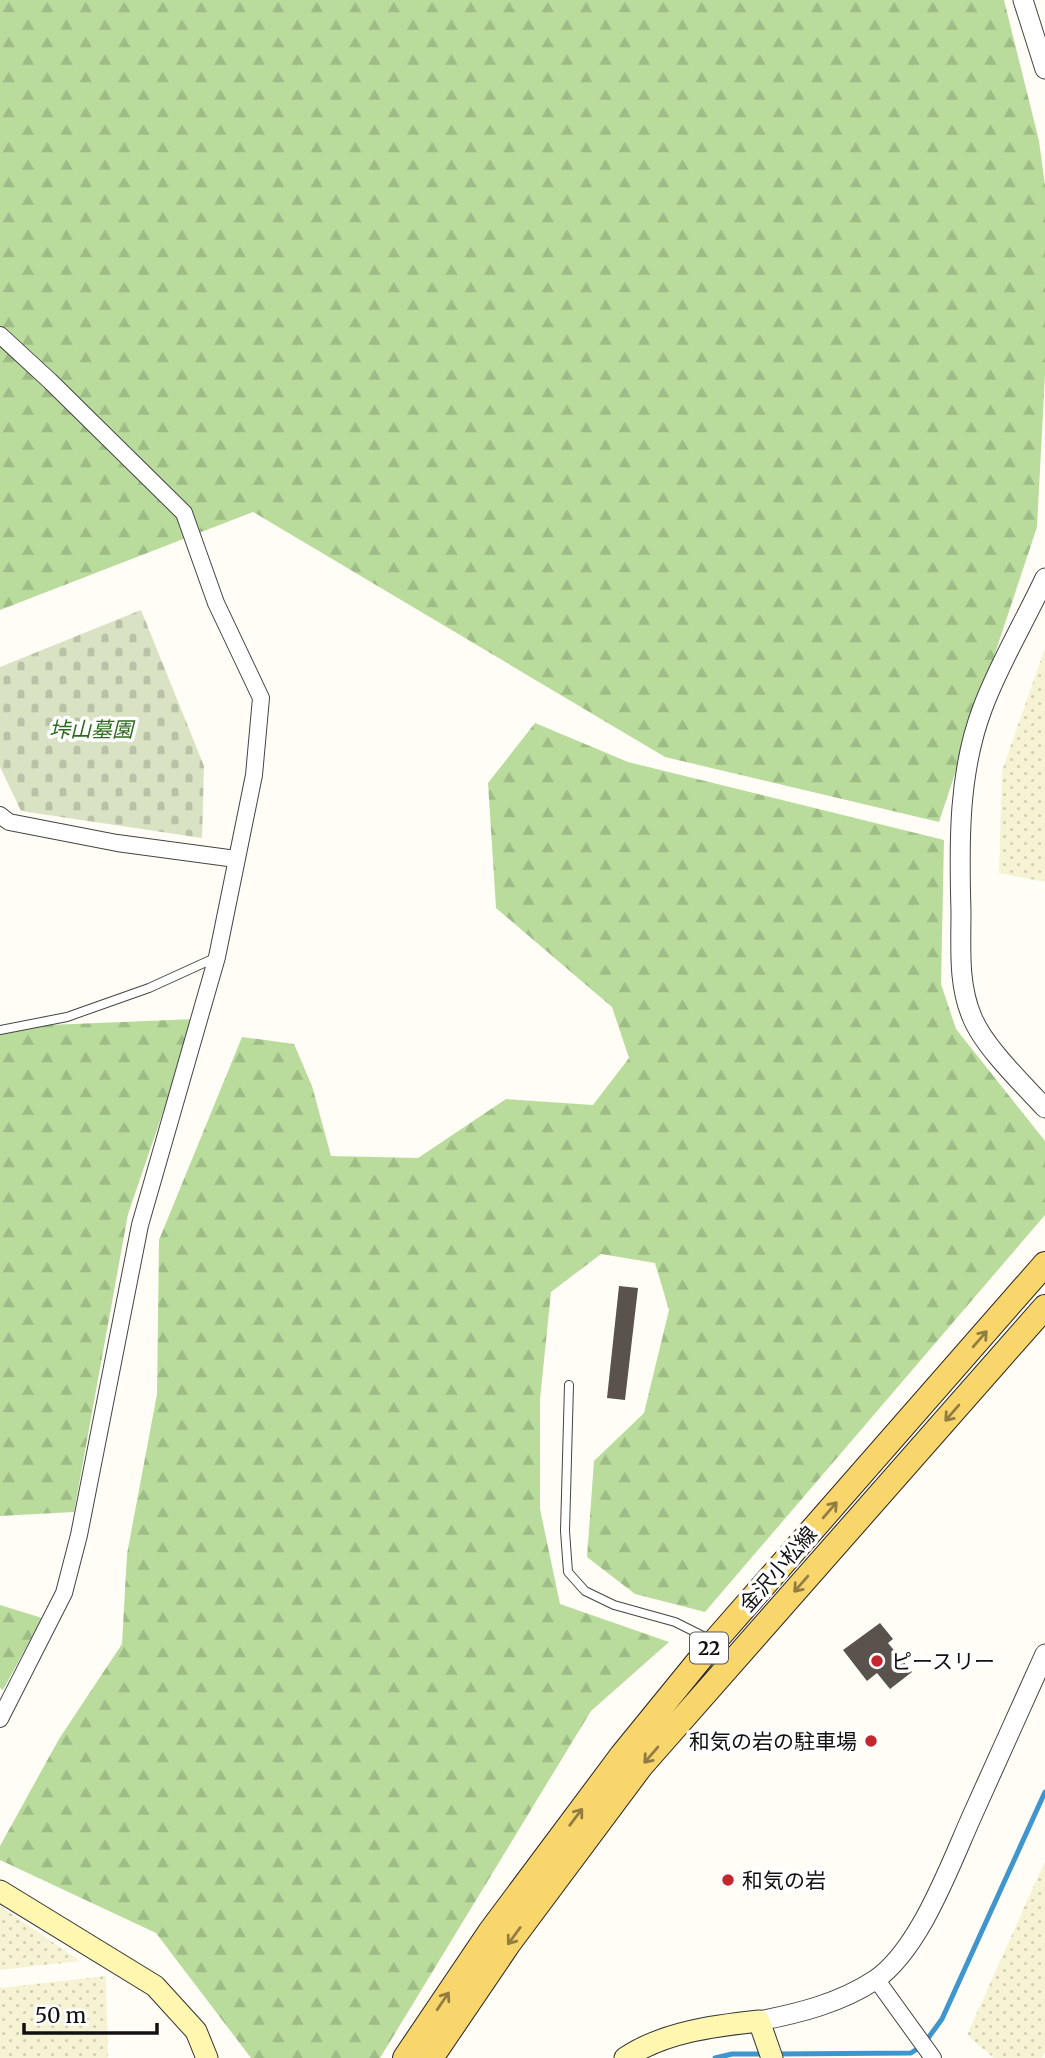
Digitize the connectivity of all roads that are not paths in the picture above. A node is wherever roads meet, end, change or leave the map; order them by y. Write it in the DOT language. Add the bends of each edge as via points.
graph roads {
  1 [pos="1023,0"];
  2 [pos="1045,69"];
  3 [pos="0,335"];
  4 [pos="1045,578"];
  5 [pos="0,814"];
  6 [pos="236,859"];
  7 [pos="217,957"];
  8 [pos="0,1030"];
  9 [pos="1045,1108"];
  10 [pos="1045,1264"];
  11 [pos="1045,1307"];
  12 [pos="569,1385"];
  13 [pos="714,1642"];
  14 [pos="1045,1654"];
  15 [pos="0,1719"];
  16 [pos="0,1891"];
  17 [pos="876,1979"];
  18 [pos="762,2029"];
  19 [pos="208,2058"];
  20 [pos="405,2058"];
  21 [pos="431,2058"];
  22 [pos="625,2058"];
  23 [pos="772,2058"];
  24 [pos="933,2058"];
  1 -- 2 [label="street"];
  3 -- 6 [label="street" via="184,513 216,603 261,698 254,775"];
  4 -- 9 [label="street" via="995,676 967,760 960,895 962,982 973,1020"];
  5 -- 6 [label="street" via="9,822 117,843"];
  6 -- 7 [label="street"];
  7 -- 8 [label="lane" via="149,988 67,1017"];
  7 -- 15 [label="street" via="141,1225 64,1593"];
  13 -- 10 [label="main road, 金沢小松線 / 22, one-way"];
  11 -- 21 [label="main road, 金沢小松線 / 22, one-way" via="641,1766 509,1942"];
  12 -- 13 [label="lane" via="568,1572 585,1591 614,1605 675,1622"];
  20 -- 13 [label="main road, 金沢小松線 / 22, one-way" via="490,1932 622,1755"];
  14 -- 17 [label="street" via="929,1911 899,1956"];
  16 -- 19 [label="main road" via="155,1986 195,2031"];
  17 -- 18 [label="street" via="835,2001"];
  17 -- 24 [label="street"];
  18 -- 22 [label="main road" via="712,2026 646,2044"];
  18 -- 23 [label="main road"];
}
